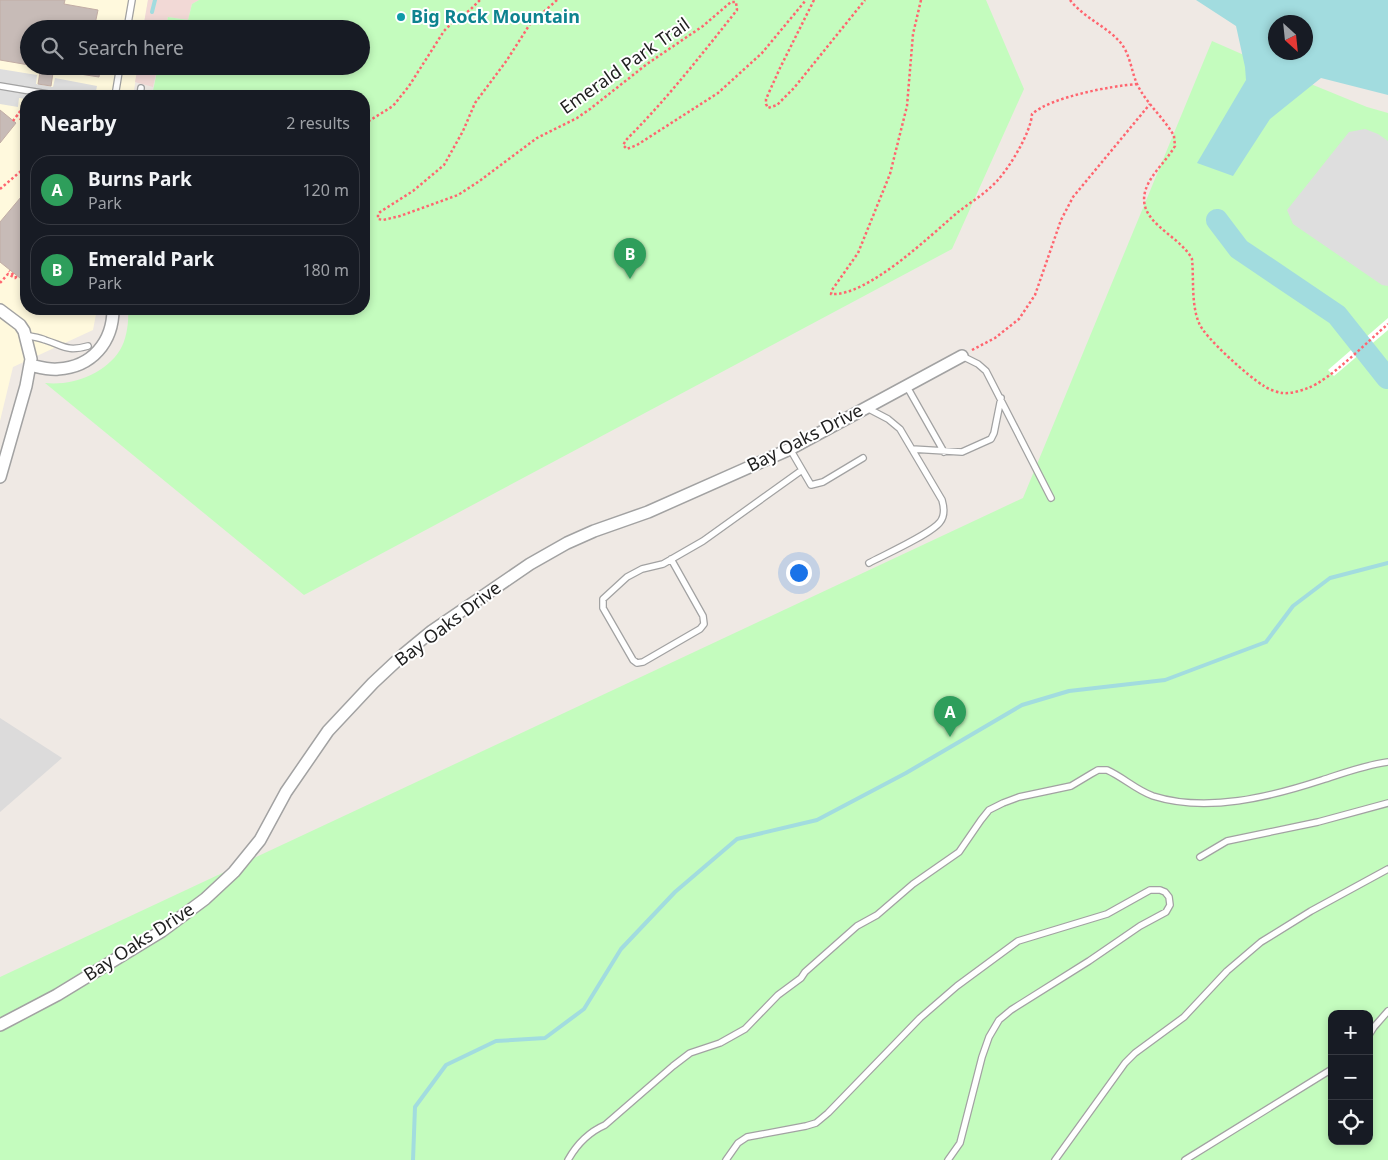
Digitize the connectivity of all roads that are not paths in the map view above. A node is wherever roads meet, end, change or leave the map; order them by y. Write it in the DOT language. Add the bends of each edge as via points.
graph roads {
  1 [pos="132,0"];
  2 [pos="129,20"];
  3 [pos="118,75"];
  4 [pos="0,86"];
  5 [pos="24,90"];
  6 [pos="116,90"];
  7 [pos="0,310"];
  8 [pos="113,315"];
  9 [pos="25,335"];
  10 [pos="88,346"];
  11 [pos="962,356"];
  12 [pos="30,366"];
  13 [pos="906,386"];
  14 [pos="1001,398"];
  15 [pos="865,407"];
  16 [pos="790,449"];
  17 [pos="912,449"];
  18 [pos="944,452"];
  19 [pos="863,458"];
  20 [pos="802,470"];
  21 [pos="0,477"];
  22 [pos="1051,498"];
  23 [pos="671,559"];
  24 [pos="869,562"];
  25 [pos="1388,762"];
  26 [pos="1388,804"];
  27 [pos="1200,857"];
  28 [pos="1388,869"];
  29 [pos="1388,1011"];
  30 [pos="0,1025"];
  31 [pos="1373,1029"];
  32 [pos="1328,1071"];
  33 [pos="568,1160"];
  34 [pos="726,1160"];
  35 [pos="948,1160"];
  36 [pos="1055,1160"];
  37 [pos="1185,1160"];
  1 -- 2 [label="lane"];
  3 -- 6 [label="lane"];
  4 -- 5 [label="lane"];
  7 -- 9 [label="street" via="20,325"];
  8 -- 12 [label="street" via="106,342 90,358 78,365 59,369"];
  9 -- 10 [label="lane" via="62,348"];
  9 -- 12 [label="street"];
  11 -- 13 [label="street, Bay Oaks Drive"];
  11 -- 14 [label="lane" via="986,371"];
  12 -- 21 [label="street"];
  13 -- 15 [label="street, Bay Oaks Drive"];
  13 -- 18 [label="lane"];
  14 -- 18 [label="lane" via="991,439 962,452"];
  14 -- 22 [label="lane"];
  15 -- 16 [label="street, Bay Oaks Drive"];
  15 -- 17 [label="lane" via="900,429"];
  16 -- 20 [label="lane"];
  16 -- 30 [label="street, Bay Oaks Drive" via="567,544 530,564 432,631 373,683 328,732 286,792 260,840 234,872 205,899 162,931"];
  17 -- 18 [label="lane"];
  17 -- 24 [label="lane" via="942,500 941,522"];
  19 -- 20 [label="lane" via="824,482 811,485"];
  20 -- 23 [label="lane" via="703,541"];
  23 -- 23 [label="lane" via="627,577 603,600 603,608 637,662 643,662 704,624 703,616"];
  25 -- 33 [label="lane" via="1296,788 1218,804 1152,795 1107,770 1098,770 1063,789 1003,803 989,810 959,852 913,884 877,915 857,926 778,995 745,1029 679,1061 612,1120 588,1135"];
  26 -- 27 [label="lane" via="1227,841"];
  28 -- 36 [label="lane" via="1261,942 1227,971 1184,1017 1125,1063"];
  29 -- 31 [label="lane"];
  32 -- 37 [label="lane"];
  34 -- 35 [label="lane" via="738,1143 747,1137 816,1123 920,1018 1018,941 1107,914 1150,890 1165,892 1170,905 1166,912 999,1020 982,1057 960,1143"];
}
